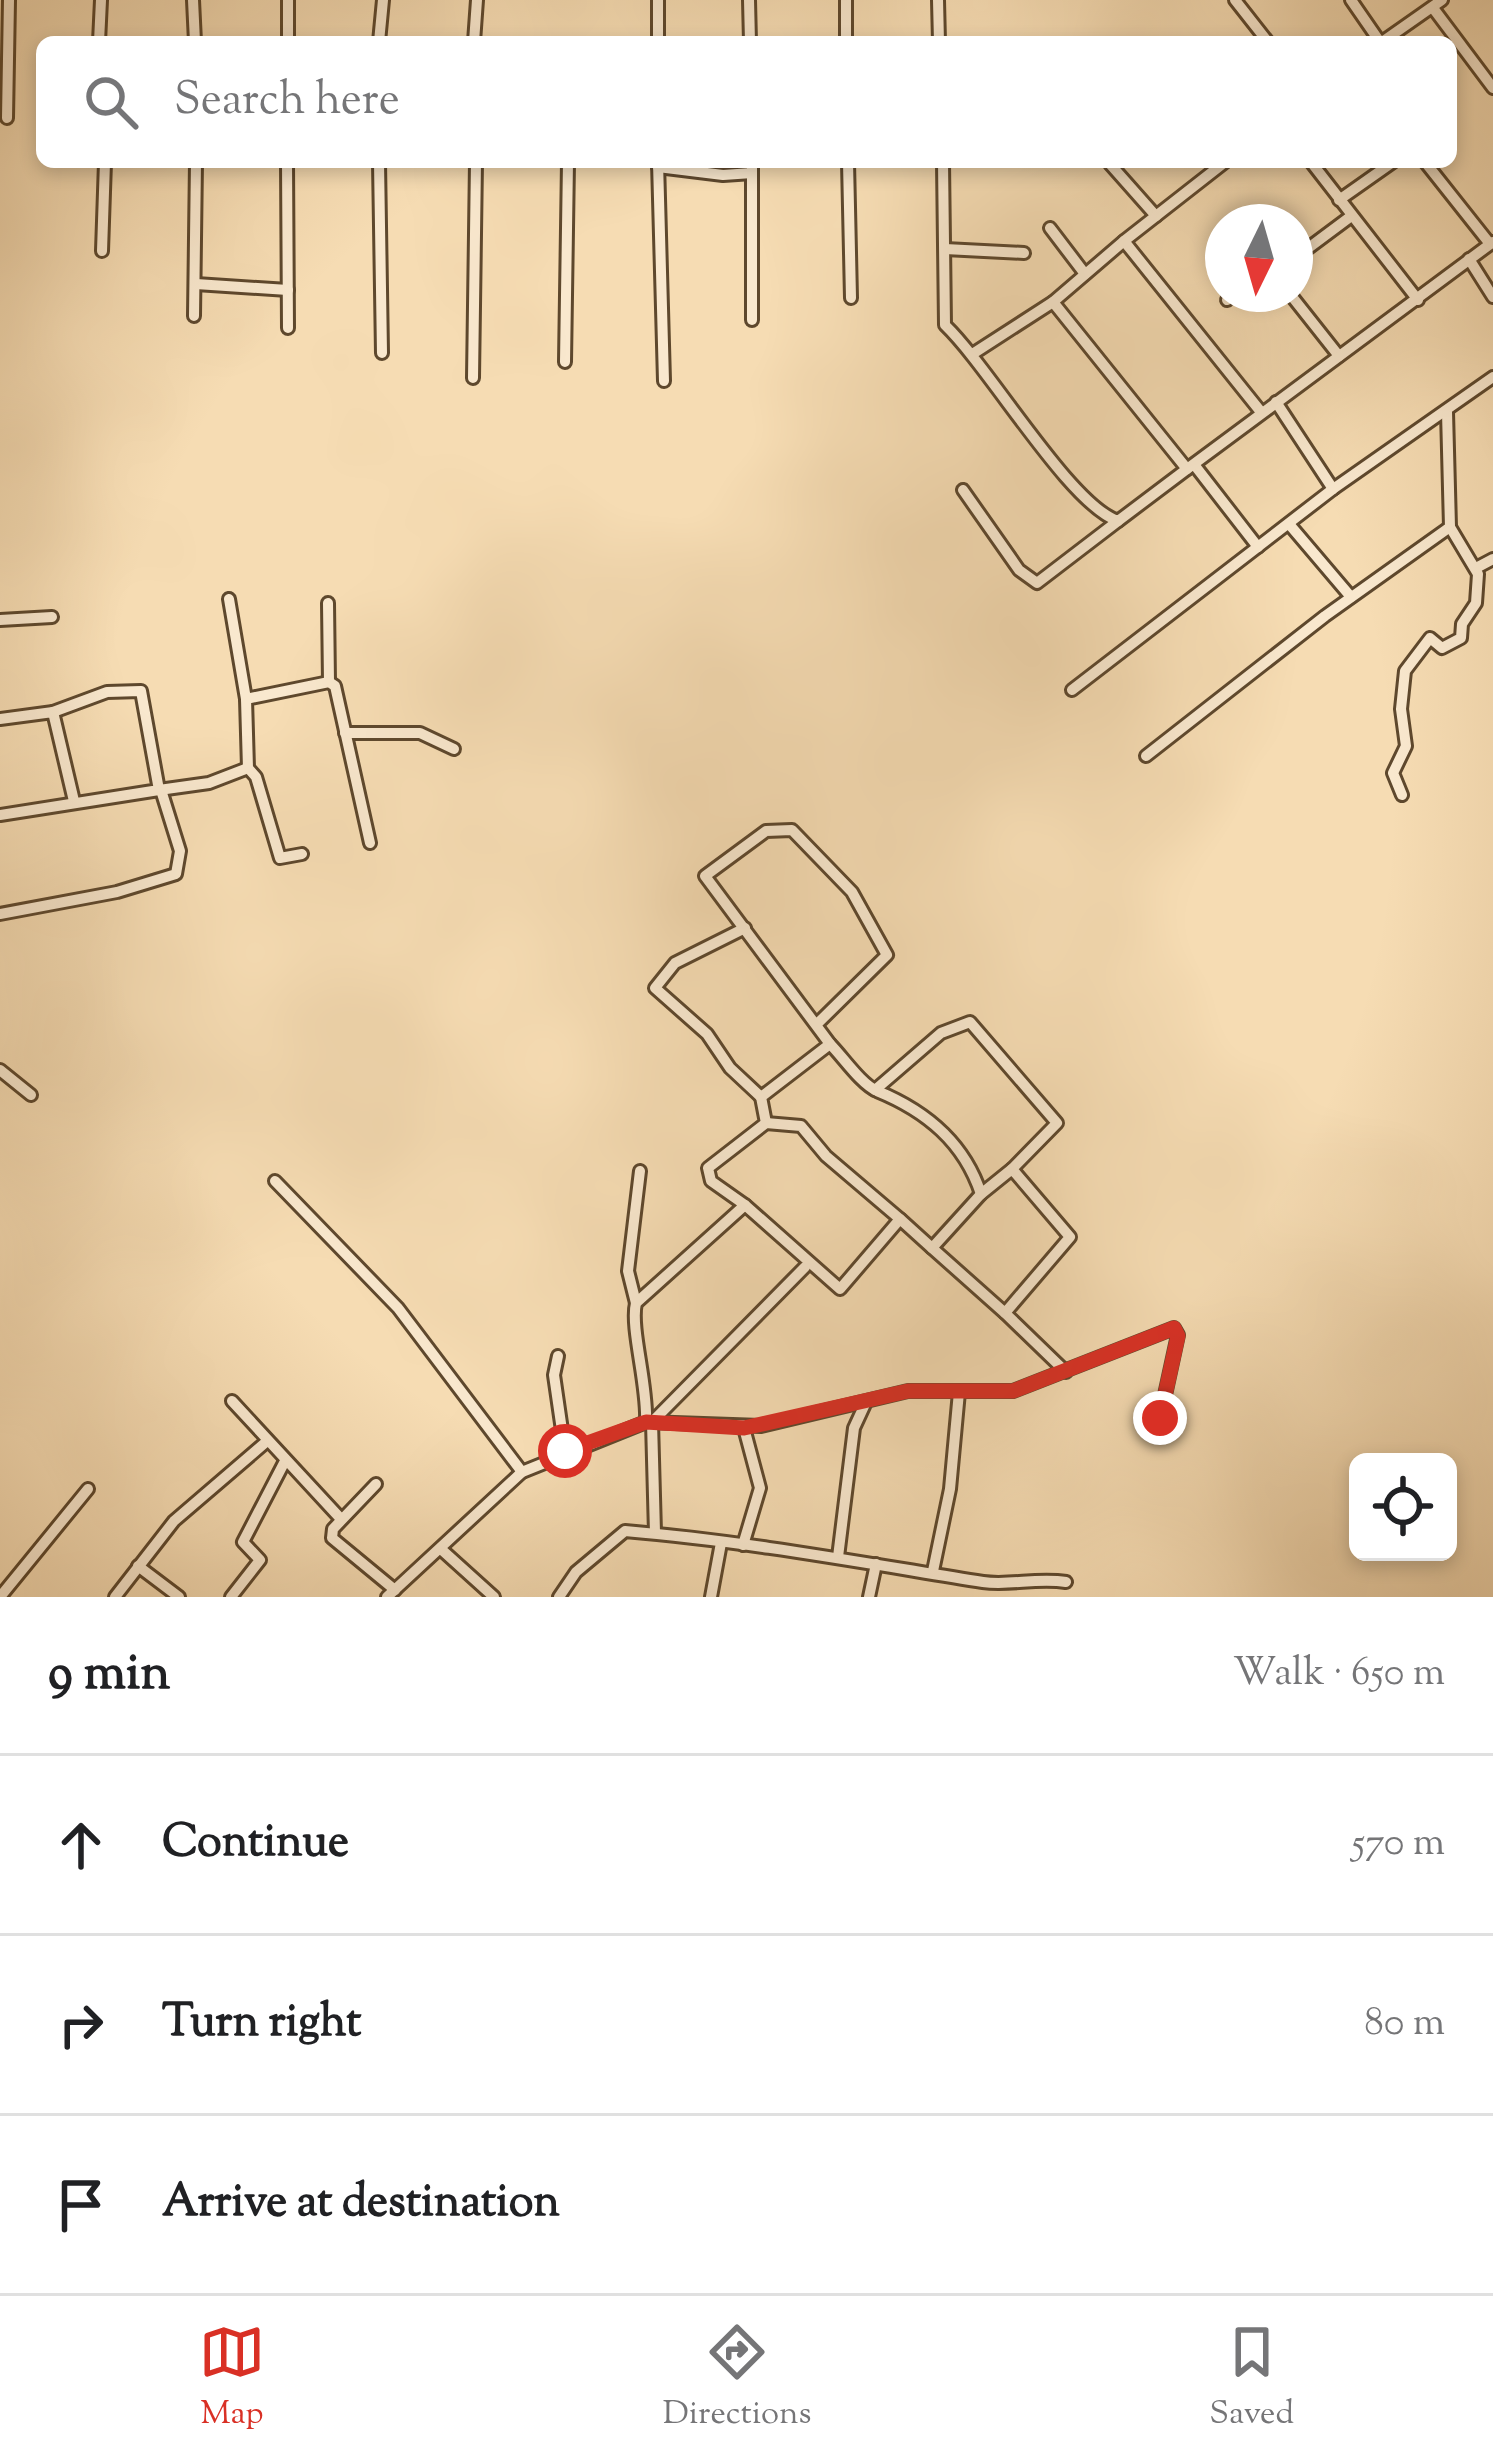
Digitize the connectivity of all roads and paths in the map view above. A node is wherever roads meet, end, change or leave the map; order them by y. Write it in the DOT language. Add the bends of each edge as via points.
graph roads {
  1 [pos="9,0"];
  2 [pos="101,0"];
  3 [pos="193,0"];
  4 [pos="288,0"];
  5 [pos="383,0"];
  6 [pos="476,0"];
  7 [pos="658,0"];
  8 [pos="749,0"];
  9 [pos="846,0"];
  10 [pos="938,0"];
  11 [pos="1235,0"];
  12 [pos="1351,0"];
  13 [pos="1438,4"];
  14 [pos="6,30"];
  15 [pos="99,36"];
  16 [pos="195,36"];
  17 [pos="288,36"];
  18 [pos="380,36"];
  19 [pos="474,36"];
  20 [pos="658,36"];
  21 [pos="750,36"];
  22 [pos="847,36"];
  23 [pos="939,36"];
  24 [pos="1263,36"];
  25 [pos="1377,36"];
  26 [pos="1390,36"];
  27 [pos="1493,88"];
  28 [pos="7,118"];
  29 [pos="105,168"];
  30 [pos="196,168"];
  31 [pos="286,168"];
  32 [pos="379,168"];
  33 [pos="476,168"];
  34 [pos="568,168"];
  35 [pos="658,168"];
  36 [pos="682,168"];
  37 [pos="748,168"];
  38 [pos="752,168"];
  39 [pos="848,168"];
  40 [pos="943,168"];
  41 [pos="1114,168"];
  42 [pos="1217,168"];
  43 [pos="1315,168"];
  44 [pos="1384,168"];
  45 [pos="1430,168"];
  46 [pos="1339,200"];
  47 [pos="1156,215"];
  48 [pos="1350,217"];
  49 [pos="1050,228"];
  50 [pos="1124,241"];
  51 [pos="1491,243"];
  52 [pos="1313,245"];
  53 [pos="945,249"];
  54 [pos="102,251"];
  55 [pos="1024,254"];
  56 [pos="1469,259"];
  57 [pos="1085,274"];
  58 [pos="196,284"];
  59 [pos="288,290"];
  60 [pos="1493,297"];
  61 [pos="851,298"];
  62 [pos="1418,301"];
  63 [pos="1053,302"];
  64 [pos="1304,312"];
  65 [pos="194,316"];
  66 [pos="752,320"];
  67 [pos="288,328"];
  68 [pos="382,353"];
  69 [pos="974,353"];
  70 [pos="1339,356"];
  71 [pos="565,362"];
  72 [pos="473,378"];
  73 [pos="1492,379"];
  74 [pos="664,381"];
  75 [pos="1276,402"];
  76 [pos="1261,412"];
  77 [pos="1447,412"];
  78 [pos="1191,468"];
  79 [pos="1333,489"];
  80 [pos="963,490"];
  81 [pos="1118,521"];
  82 [pos="1289,524"];
  83 [pos="1450,527"];
  84 [pos="1258,547"];
  85 [pos="1493,560"];
  86 [pos="1476,568"];
  87 [pos="1351,597"];
  88 [pos="229,598"];
  89 [pos="328,603"];
  90 [pos="52,617"];
  91 [pos="0,620"];
  92 [pos="329,682"];
  93 [pos="1072,690"];
  94 [pos="246,699"];
  95 [pos="53,712"];
  96 [pos="0,719"];
  97 [pos="345,733"];
  98 [pos="454,749"];
  99 [pos="1146,757"];
  100 [pos="248,768"];
  101 [pos="160,790"];
  102 [pos="1402,795"];
  103 [pos="74,801"];
  104 [pos="0,815"];
  105 [pos="370,842"];
  106 [pos="302,854"];
  107 [pos="0,914"];
  108 [pos="745,928"];
  109 [pos="817,1024"];
  110 [pos="830,1044"];
  111 [pos="0,1070"];
  112 [pos="875,1090"];
  113 [pos="32,1095"];
  114 [pos="761,1097"];
  115 [pos="766,1123"];
  116 [pos="1012,1169"];
  117 [pos="640,1171"];
  118 [pos="274,1181"];
  119 [pos="981,1194"];
  120 [pos="745,1205"];
  121 [pos="900,1219"];
  122 [pos="932,1248"];
  123 [pos="805,1268"];
  124 [pos="635,1304"];
  125 [pos="1005,1313"];
  126 [pos="558,1357"];
  127 [pos="1066,1372"];
  128 [pos="958,1392"];
  129 [pos="232,1401"];
  130 [pos="866,1402"];
  131 [pos="1160,1418"];
  132 [pos="649,1422"];
  133 [pos="744,1428"];
  134 [pos="266,1442"];
  135 [pos="565,1451"];
  136 [pos="284,1463"];
  137 [pos="522,1472"];
  138 [pos="376,1484"];
  139 [pos="88,1489"];
  140 [pos="341,1519"];
  141 [pos="656,1533"];
  142 [pos="721,1544"];
  143 [pos="743,1545"];
  144 [pos="442,1550"];
  145 [pos="838,1558"];
  146 [pos="876,1564"];
  147 [pos="138,1566"];
  148 [pos="933,1570"];
  149 [pos="1066,1582"];
  150 [pos="391,1594"];
  151 [pos="0,1597"];
  152 [pos="115,1597"];
  153 [pos="179,1597"];
  154 [pos="230,1597"];
  155 [pos="494,1597"];
  156 [pos="559,1597"];
  157 [pos="711,1597"];
  158 [pos="869,1597"];
  1 -- 14 [label="street"];
  2 -- 15 [label="street"];
  3 -- 16 [label="street"];
  4 -- 17 [label="street"];
  5 -- 18 [label="street"];
  6 -- 19 [label="street"];
  7 -- 20 [label="street"];
  8 -- 21 [label="street"];
  9 -- 22 [label="street"];
  10 -- 23 [label="street"];
  11 -- 24 [label="street"];
  12 -- 25 [label="street"];
  13 -- 26 [label="street"];
  13 -- 27 [label="street"];
  14 -- 28 [label="street"];
  29 -- 54 [label="street"];
  30 -- 58 [label="street"];
  31 -- 59 [label="street"];
  32 -- 68 [label="street"];
  33 -- 72 [label="street"];
  34 -- 71 [label="street"];
  35 -- 74 [label="street"];
  36 -- 37 [label="street" via="723,175"];
  38 -- 66 [label="street"];
  39 -- 61 [label="street"];
  40 -- 53 [label="street"];
  41 -- 47 [label="street"];
  42 -- 47 [label="street"];
  43 -- 46 [label="street"];
  44 -- 46 [label="street"];
  45 -- 51 [label="street"];
  46 -- 48 [label="street"];
  47 -- 50 [label="street"];
  48 -- 52 [label="street"];
  48 -- 62 [label="street"];
  49 -- 57 [label="street"];
  50 -- 57 [label="street"];
  50 -- 76 [label="street"];
  51 -- 56 [label="street"];
  53 -- 55 [label="street"];
  53 -- 69 [label="street" via="944,325"];
  56 -- 60 [label="street"];
  56 -- 62 [label="street"];
  57 -- 63 [label="street"];
  58 -- 59 [label="street"];
  58 -- 65 [label="street"];
  59 -- 67 [label="street"];
  62 -- 70 [label="street"];
  63 -- 69 [label="street"];
  63 -- 78 [label="street"];
  64 -- 70 [label="street"];
  69 -- 81 [label="street" via="1076,487"];
  70 -- 75 [label="street"];
  73 -- 77 [label="street"];
  75 -- 76 [label="street"];
  75 -- 79 [label="street"];
  76 -- 78 [label="street"];
  77 -- 79 [label="street"];
  77 -- 83 [label="street"];
  78 -- 81 [label="street"];
  78 -- 84 [label="street"];
  79 -- 82 [label="street"];
  80 -- 81 [label="street" via="1037,583"];
  82 -- 84 [label="street"];
  82 -- 87 [label="street"];
  83 -- 86 [label="street"];
  83 -- 87 [label="street"];
  84 -- 93 [label="street"];
  85 -- 86 [label="street"];
  86 -- 102 [label="street" via="1476,603 1461,638 1442,648 1430,638 1405,671 1406,746 1393,772"];
  87 -- 99 [label="street"];
  88 -- 94 [label="street"];
  89 -- 92 [label="street"];
  90 -- 91 [label="street"];
  92 -- 94 [label="street"];
  92 -- 97 [label="street"];
  94 -- 100 [label="street"];
  95 -- 96 [label="street"];
  95 -- 101 [label="street" via="107,692 141,691"];
  95 -- 103 [label="street"];
  97 -- 98 [label="street" via="419,733"];
  97 -- 105 [label="street"];
  100 -- 101 [label="street"];
  100 -- 106 [label="street" via="280,858"];
  101 -- 103 [label="street"];
  101 -- 107 [label="street" via="180,851 176,874"];
  103 -- 104 [label="street"];
  108 -- 109 [label="street"];
  108 -- 109 [label="street" via="705,876 766,831 792,830 852,892 887,955"];
  108 -- 114 [label="street" via="675,963 655,988"];
  109 -- 110 [label="street"];
  110 -- 112 [label="street"];
  110 -- 114 [label="street"];
  111 -- 113 [label="street"];
  112 -- 116 [label="street" via="941,1033 970,1022 1058,1123"];
  112 -- 119 [label="street" via="894,1093 952,1142 971,1163"];
  114 -- 115 [label="street"];
  115 -- 120 [label="street" via="708,1168 711,1181"];
  115 -- 121 [label="street" via="801,1126"];
  116 -- 119 [label="street"];
  116 -- 125 [label="street" via="1070,1237"];
  117 -- 124 [label="street" via="628,1271"];
  118 -- 137 [label="street" via="398,1308"];
  119 -- 122 [label="street"];
  120 -- 121 [label="street" via="840,1289"];
  120 -- 124 [label="street"];
  121 -- 122 [label="street"];
  122 -- 125 [label="street"];
  123 -- 132 [label="street"];
  124 -- 132 [label="street"];
  125 -- 127 [label="street"];
  126 -- 135 [label="street"];
  127 -- 128 [label="street" via="1013,1391"];
  127 -- 131 [label="street" via="1174,1328"];
  128 -- 130 [label="street" via="908,1391"];
  128 -- 148 [label="street"];
  129 -- 134 [label="street"];
  130 -- 133 [label="street"];
  130 -- 145 [label="street" via="854,1428"];
  132 -- 133 [label="street"];
  132 -- 135 [label="street"];
  132 -- 141 [label="street"];
  133 -- 143 [label="street" via="760,1488"];
  134 -- 136 [label="street"];
  134 -- 147 [label="street" via="174,1520"];
  135 -- 137 [label="street"];
  136 -- 140 [label="street"];
  136 -- 154 [label="street" via="243,1542 260,1560"];
  137 -- 144 [label="street"];
  138 -- 140 [label="street"];
  139 -- 151 [label="street"];
  140 -- 150 [label="street" via="332,1538"];
  141 -- 142 [label="street"];
  141 -- 156 [label="street" via="617,1535"];
  142 -- 143 [label="street"];
  142 -- 157 [label="street"];
  143 -- 145 [label="street"];
  144 -- 150 [label="street"];
  144 -- 155 [label="street"];
  145 -- 146 [label="street"];
  146 -- 148 [label="street"];
  146 -- 158 [label="street"];
  147 -- 152 [label="street"];
  147 -- 153 [label="street"];
  148 -- 149 [label="street" via="983,1582"];
}
